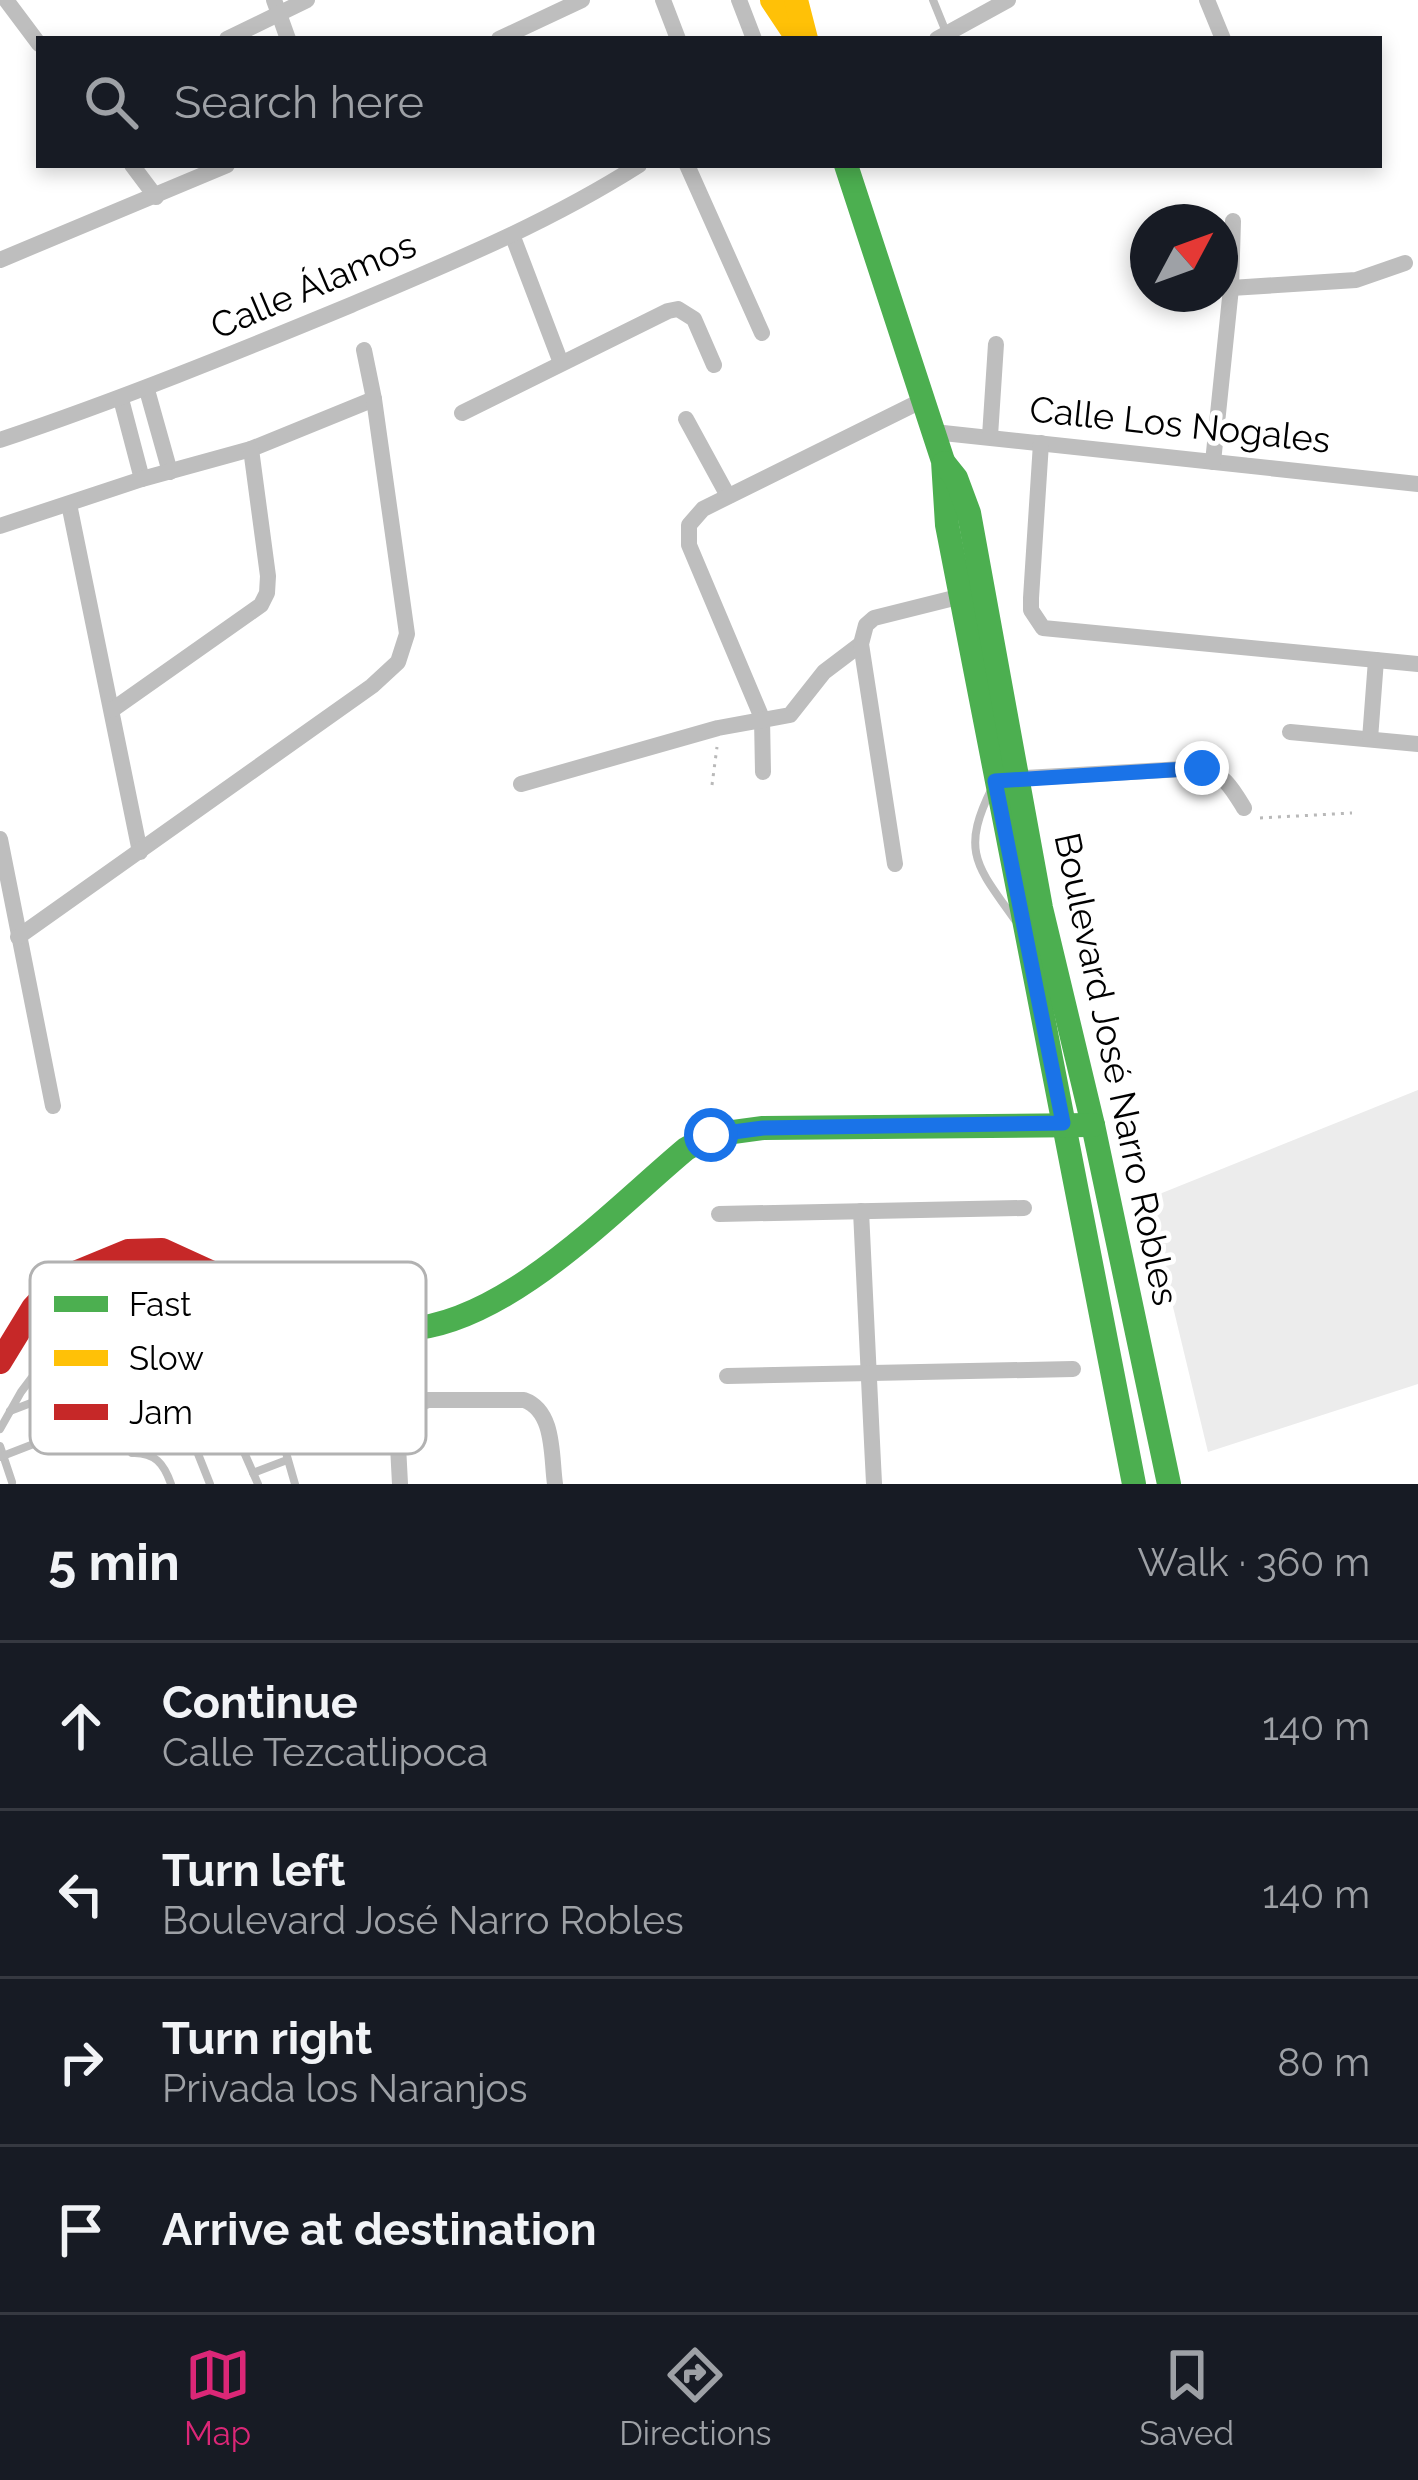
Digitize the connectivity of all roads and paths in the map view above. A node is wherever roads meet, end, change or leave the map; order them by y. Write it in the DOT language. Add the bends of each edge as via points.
graph roads {
  1 [pos="6,0"];
  2 [pos="308,0"];
  3 [pos="582,0"];
  4 [pos="663,0"];
  5 [pos="739,0"];
  6 [pos="772,0"];
  7 [pos="796,0"];
  8 [pos="933,0"];
  9 [pos="1008,0"];
  10 [pos="1207,0"];
  11 [pos="277,6"];
  12 [pos="232,36"];
  13 [pos="287,36"];
  14 [pos="505,36"];
  15 [pos="677,36"];
  16 [pos="753,36"];
  17 [pos="800,36"];
  18 [pos="802,36"];
  19 [pos="943,36"];
  20 [pos="947,36"];
  21 [pos="1222,36"];
  22 [pos="36,40"];
  23 [pos="134,168"];
  24 [pos="220,168"];
  25 [pos="634,168"];
  26 [pos="688,168"];
  27 [pos="848,168"];
  28 [pos="156,197"];
  29 [pos="513,237"];
  30 [pos="0,260"];
  31 [pos="1405,263"];
  32 [pos="1238,288"];
  33 [pos="1229,312"];
  34 [pos="762,333"];
  35 [pos="996,344"];
  36 [pos="364,350"];
  37 [pos="561,363"];
  38 [pos="714,365"];
  39 [pos="147,390"];
  40 [pos="121,399"];
  41 [pos="374,399"];
  42 [pos="925,399"];
  43 [pos="462,413"];
  44 [pos="686,419"];
  45 [pos="934,431"];
  46 [pos="990,436"];
  47 [pos="0,440"];
  48 [pos="1041,443"];
  49 [pos="251,449"];
  50 [pos="1213,462"];
  51 [pos="170,472"];
  52 [pos="142,479"];
  53 [pos="1418,484"];
  54 [pos="728,496"];
  55 [pos="69,504"];
  56 [pos="0,526"];
  57 [pos="972,594"];
  58 [pos="861,644"];
  59 [pos="1376,660"];
  60 [pos="1418,664"];
  61 [pos="112,710"];
  62 [pos="762,718"];
  63 [pos="718,728"];
  64 [pos="1291,732"];
  65 [pos="1370,739"];
  66 [pos="1418,744"];
  67 [pos="763,772"];
  68 [pos="1006,780"];
  69 [pos="520,784"];
  70 [pos="712,785"];
  71 [pos="1244,808"];
  72 [pos="1352,813"];
  73 [pos="0,839"];
  74 [pos="140,852"];
  75 [pos="895,864"];
  76 [pos="18,937"];
  77 [pos="53,1106"];
  78 [pos="1063,1123"];
  79 [pos="1093,1124"];
  80 [pos="1024,1208"];
  81 [pos="861,1211"];
  82 [pos="719,1214"];
  83 [pos="95,1262"];
  84 [pos="189,1262"];
  85 [pos="30,1313"];
  86 [pos="426,1326"];
  87 [pos="0,1362"];
  88 [pos="1073,1369"];
  89 [pos="869,1373"];
  90 [pos="727,1376"];
  91 [pos="30,1381"];
  92 [pos="426,1401"];
  93 [pos="30,1404"];
  94 [pos="8,1412"];
  95 [pos="0,1429"];
  96 [pos="0,1445"];
  97 [pos="30,1446"];
  98 [pos="147,1454"];
  99 [pos="199,1454"];
  100 [pos="245,1454"];
  101 [pos="285,1454"];
  102 [pos="398,1454"];
  103 [pos="1,1457"];
  104 [pos="287,1460"];
  105 [pos="253,1473"];
  106 [pos="12,1482"];
  107 [pos="171,1484"];
  108 [pos="210,1484"];
  109 [pos="258,1484"];
  110 [pos="295,1484"];
  111 [pos="400,1484"];
  112 [pos="555,1484"];
  113 [pos="874,1484"];
  114 [pos="1134,1484"];
  115 [pos="1169,1484"];
  1 -- 22 [label="street"];
  2 -- 11 [label="street"];
  3 -- 14 [label="street"];
  4 -- 15 [label="street"];
  5 -- 16 [label="street"];
  6 -- 17 [label="street"];
  7 -- 18 [label="street"];
  8 -- 19 [label="lane"];
  9 -- 20 [label="street"];
  10 -- 21 [label="street"];
  11 -- 12 [label="street"];
  11 -- 13 [label="street"];
  23 -- 28 [label="street"];
  24 -- 28 [label="street"];
  25 -- 29 [label="street, Calle Álamos"];
  26 -- 34 [label="street"];
  27 -- 42 [label="street, Boulevard José Narro Robles"];
  28 -- 30 [label="street"];
  29 -- 37 [label="street"];
  29 -- 39 [label="street, Calle Álamos"];
  31 -- 32 [label="street" via="1355,280"];
  33 -- 50 [label="street"];
  35 -- 46 [label="street"];
  36 -- 41 [label="street"];
  37 -- 38 [label="street" via="679,309 694,319"];
  37 -- 43 [label="street"];
  39 -- 40 [label="street, Calle Álamos"];
  39 -- 51 [label="street"];
  40 -- 47 [label="street, Calle Álamos"];
  40 -- 52 [label="street"];
  41 -- 49 [label="street"];
  41 -- 74 [label="street" via="404,652 372,686"];
  42 -- 45 [label="street, Boulevard José Narro Robles"];
  42 -- 54 [label="street"];
  44 -- 54 [label="street"];
  45 -- 46 [label="street, Calle Los Nogales"];
  45 -- 57 [label="street, Boulevard José Narro Robles" via="969,513"];
  46 -- 48 [label="street, Calle Los Nogales"];
  48 -- 50 [label="street, Calle Los Nogales"];
  48 -- 59 [label="street" via="1030,598 1046,630"];
  49 -- 51 [label="street"];
  49 -- 61 [label="street" via="268,576 261,605"];
  50 -- 53 [label="street, Calle Los Nogales"];
  51 -- 52 [label="street"];
  52 -- 55 [label="street"];
  54 -- 62 [label="street" via="689,525 689,545"];
  55 -- 56 [label="street"];
  55 -- 61 [label="street"];
  57 -- 58 [label="street" via="874,617"];
  57 -- 68 [label="street, Boulevard José Narro Robles"];
  58 -- 62 [label="street" via="824,672 790,715"];
  58 -- 75 [label="street"];
  59 -- 60 [label="street"];
  59 -- 65 [label="street"];
  61 -- 74 [label="street"];
  62 -- 63 [label="street"];
  62 -- 67 [label="street"];
  63 -- 69 [label="street"];
  63 -- 70 [label="path"];
  64 -- 65 [label="street"];
  65 -- 66 [label="street"];
  68 -- 71 [label="street" via="1206,769"];
  68 -- 78 [label="street, Boulevard José Narro Robles"];
  68 -- 79 [label="street, Boulevard José Narro Robles"];
  71 -- 72 [label="path" via="1256,818"];
  73 -- 76 [label="street"];
  74 -- 76 [label="street"];
  76 -- 77 [label="street"];
  78 -- 79 [label="street"];
  78 -- 86 [label="street" via="711,1135 527,1282 474,1312"];
  78 -- 114 [label="street, Boulevard José Narro Robles"];
  79 -- 115 [label="street, Boulevard José Narro Robles"];
  80 -- 81 [label="street"];
  81 -- 82 [label="street"];
  81 -- 89 [label="street"];
  83 -- 84 [label="street" via="163,1250"];
  85 -- 87 [label="street"];
  88 -- 89 [label="street"];
  89 -- 90 [label="street"];
  89 -- 113 [label="street"];
  91 -- 94 [label="lane"];
  92 -- 112 [label="street" via="534,1403 546,1421"];
  93 -- 94 [label="lane"];
  94 -- 95 [label="lane"];
  96 -- 103 [label="lane"];
  97 -- 103 [label="lane"];
  98 -- 107 [label="lane"];
  99 -- 108 [label="lane"];
  100 -- 105 [label="lane"];
  101 -- 104 [label="lane"];
  102 -- 111 [label="street"];
  103 -- 106 [label="lane"];
  104 -- 105 [label="lane"];
  104 -- 110 [label="lane"];
  105 -- 109 [label="lane"];
}
